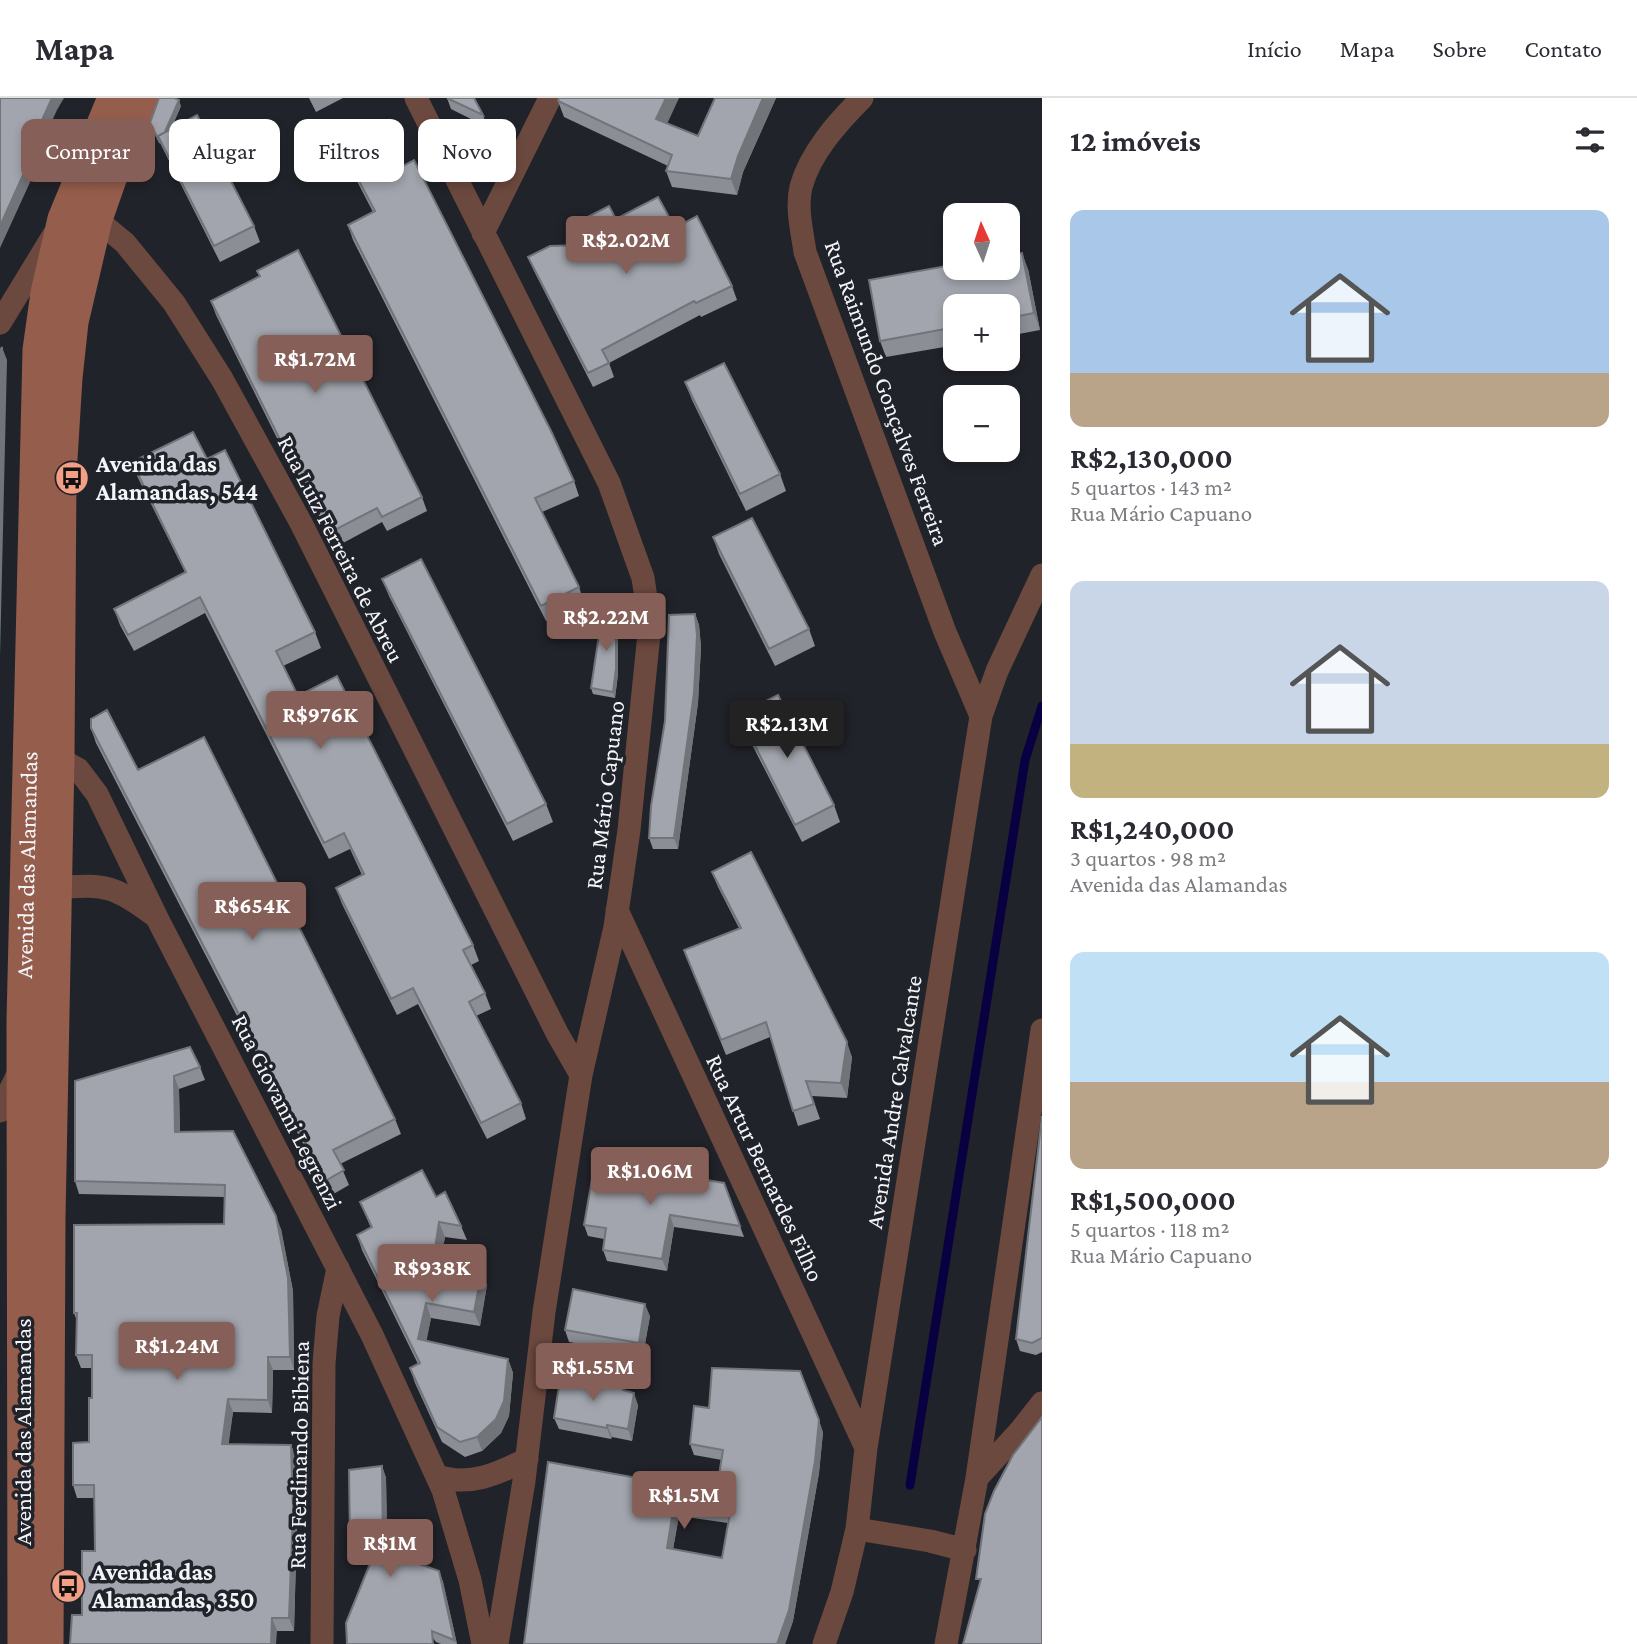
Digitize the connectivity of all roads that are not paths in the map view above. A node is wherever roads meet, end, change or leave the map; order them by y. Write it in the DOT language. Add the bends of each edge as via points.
graph roads {
  1 [pos="114,98"];
  2 [pos="144,98"];
  3 [pos="416,98"];
  4 [pos="550,98"];
  5 [pos="862,98"];
  6 [pos="80,219"];
  7 [pos="483,233"];
  8 [pos="0,323"];
  9 [pos="1042,575"];
  10 [pos="981,716"];
  11 [pos="45,756"];
  12 [pos="41,888"];
  13 [pos="617,910"];
  14 [pos="157,918"];
  15 [pos="1042,1030"];
  16 [pos="52,1042"];
  17 [pos="23,1064"];
  18 [pos="581,1075"];
  19 [pos="0,1111"];
  20 [pos="338,1268"];
  21 [pos="1042,1403"];
  22 [pos="866,1448"];
  23 [pos="527,1459"];
  24 [pos="437,1476"];
  25 [pos="977,1478"];
  26 [pos="857,1529"];
  27 [pos="965,1550"];
  28 [pos="24,1644"];
  29 [pos="47,1644"];
  30 [pos="322,1644"];
  31 [pos="484,1644"];
  32 [pos="497,1644"];
  33 [pos="824,1644"];
  34 [pos="946,1644"];
  1 -- 6 [label="street, Avenida das Alamandas"];
  2 -- 6 [label="street, Avenida das Alamandas" via="111,176"];
  3 -- 7 [label="street, Rua Mário Capuano"];
  4 -- 7 [label="street"];
  5 -- 10 [label="street, Rua Raimundo Gonçalves Ferreira" via="813,159 801,187 805,252 945,632"];
  6 -- 8 [label="street"];
  6 -- 11 [label="street, Avenida das Alamandas" via="47,293 39,350 35,467"];
  6 -- 18 [label="street, Rua Luiz Ferreira de Abreu" via="125,243 174,303 222,379 301,523"];
  7 -- 13 [label="street, Rua Mário Capuano" via="609,483 643,578 650,624"];
  9 -- 10 [label="street, Avenida Andre Calvalcante"];
  10 -- 22 [label="street, Avenida Andre Calvalcante"];
  11 -- 12 [label="street, Avenida das Alamandas"];
  11 -- 14 [label="street, Rua Giovanni Legrenzi" via="78,769 97,794"];
  12 -- 14 [label="street, Rua Giovanni Legrenzi" via="102,886 119,891"];
  12 -- 16 [label="street, Avenida das Alamandas"];
  12 -- 17 [label="street, Avenida das Alamandas"];
  13 -- 18 [label="street, Rua Mário Capuano"];
  13 -- 22 [label="street, Rua Artur Bernardes Filho"];
  14 -- 20 [label="street, Rua Giovanni Legrenzi"];
  15 -- 25 [label="street"];
  16 -- 17 [label="street"];
  16 -- 29 [label="street, Avenida das Alamandas"];
  17 -- 19 [label="street"];
  17 -- 28 [label="street, Avenida das Alamandas"];
  18 -- 23 [label="street, Rua Mário Capuano" via="544,1312"];
  20 -- 24 [label="street, Rua Giovanni Legrenzi"];
  20 -- 30 [label="street, Rua Ferdinando Bibiena" via="324,1363"];
  21 -- 25 [label="street"];
  22 -- 26 [label="street, Avenida Andre Calvalcante"];
  23 -- 24 [label="street" via="491,1476 465,1481"];
  23 -- 32 [label="street, Rua Mário Capuano"];
  24 -- 31 [label="street, Rua Giovanni Legrenzi" via="470,1580"];
  25 -- 27 [label="street"];
  26 -- 27 [label="street"];
  26 -- 33 [label="street, Avenida Andre Calvalcante"];
  27 -- 34 [label="street"];
}
